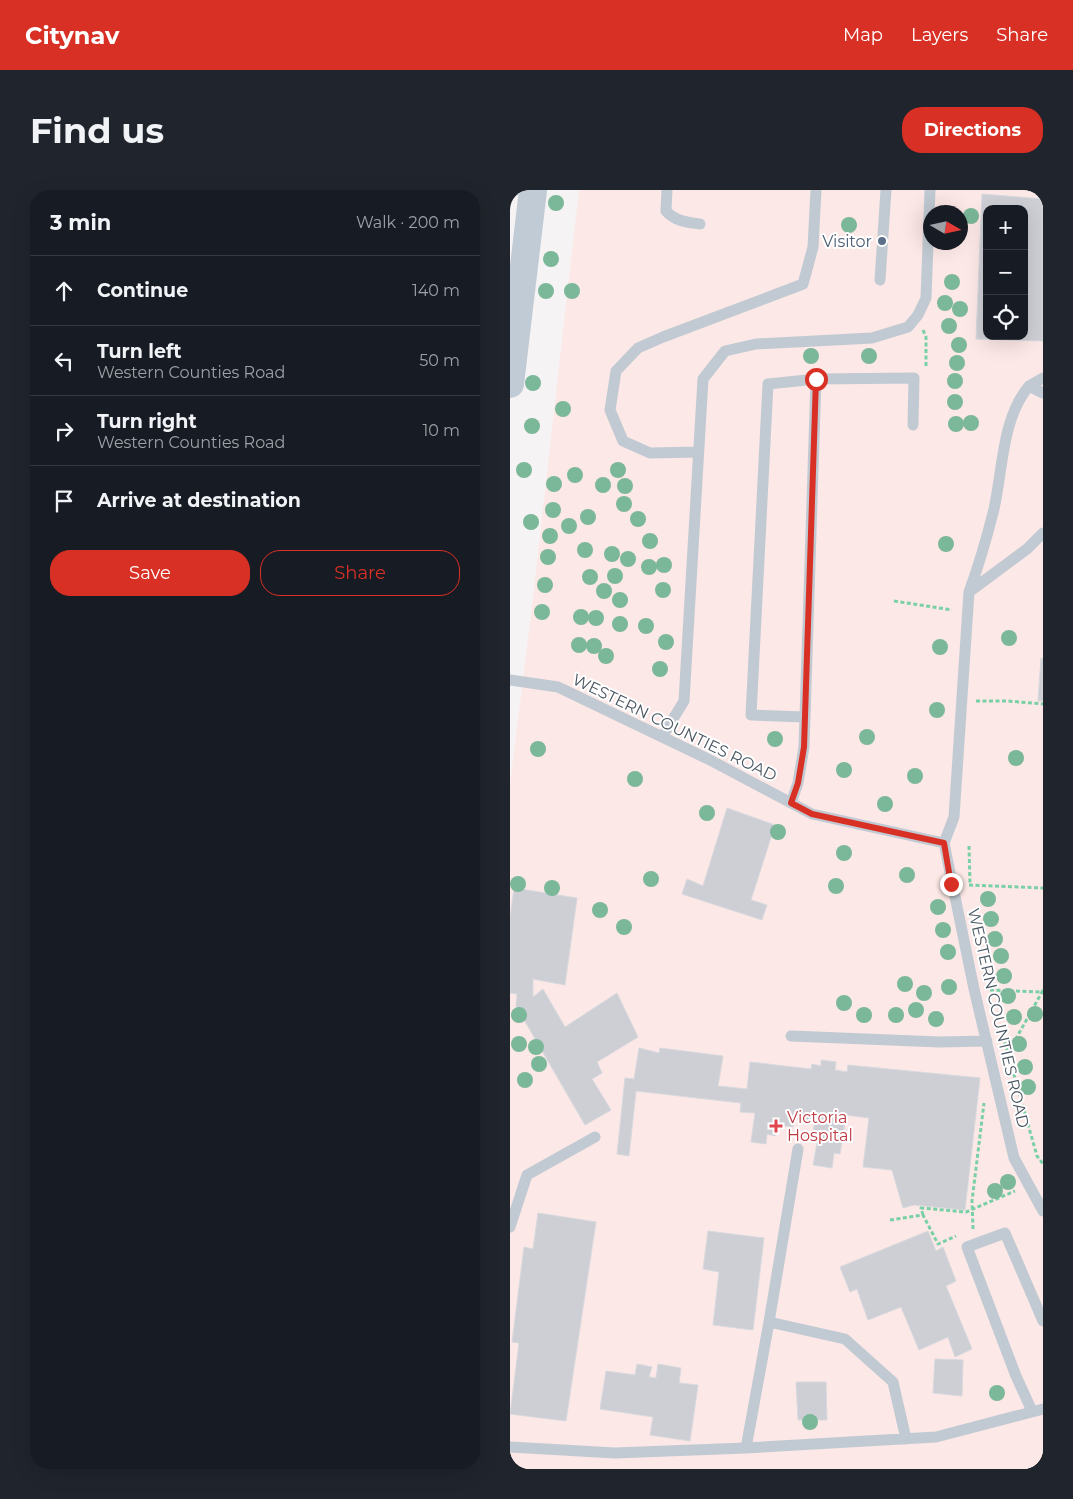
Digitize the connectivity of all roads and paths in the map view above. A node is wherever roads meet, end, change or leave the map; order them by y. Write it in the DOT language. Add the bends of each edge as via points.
graph roads {
  1 [pos="533,190"];
  2 [pos="667,190"];
  3 [pos="816,190"];
  4 [pos="886,190"];
  5 [pos="930,190"];
  6 [pos="700,224"];
  7 [pos="880,280"];
  8 [pos="918,315"];
  9 [pos="914,378"];
  10 [pos="1043,378"];
  11 [pos="816,379"];
  12 [pos="510,384"];
  13 [pos="1029,386"];
  14 [pos="1043,393"];
  15 [pos="913,425"];
  16 [pos="698,452"];
  17 [pos="1043,534"];
  18 [pos="969,592"];
  19 [pos="894,601"];
  20 [pos="968,612"];
  21 [pos="510,680"];
  22 [pos="962,701"];
  23 [pos="1043,704"];
  24 [pos="805,717"];
  25 [pos="662,737"];
  26 [pos="791,803"];
  27 [pos="944,843"];
  28 [pos="970,846"];
  29 [pos="951,884"];
  30 [pos="970,885"];
  31 [pos="1043,888"];
  32 [pos="972,894"];
  33 [pos="988,981"];
  34 [pos="974,989"];
  35 [pos="990,990"];
  36 [pos="1043,992"];
  37 [pos="992,999"];
  38 [pos="1002,1034"];
  39 [pos="791,1036"];
  40 [pos="987,1041"];
  41 [pos="1007,1051"];
  42 [pos="985,1096"];
  43 [pos="594,1137"];
  44 [pos="798,1149"];
  45 [pos="1043,1164"];
  46 [pos="1028,1185"];
  47 [pos="973,1210"];
  48 [pos="1043,1211"];
  49 [pos="923,1215"];
  50 [pos="890,1220"];
  51 [pos="510,1227"];
  52 [pos="1043,1321"];
  53 [pos="769,1322"];
  54 [pos="1038,1410"];
  55 [pos="906,1438"];
  56 [pos="510,1447"];
  57 [pos="746,1448"];
  1 -- 12 [label="main road"];
  2 -- 6 [label="lane" via="666,211 681,221"];
  3 -- 16 [label="lane" via="813,247 804,284 638,348 616,371 610,410 623,441 650,453"];
  4 -- 7 [label="lane"];
  5 -- 8 [label="lane" via="926,298"];
  8 -- 9 [label="path" via="926,338 926,373"];
  8 -- 16 [label="lane" via="908,327 872,338 756,344 725,351 703,379"];
  9 -- 11 [label="lane"];
  9 -- 15 [label="lane"];
  10 -- 13 [label="lane"];
  11 -- 24 [label="lane"];
  11 -- 24 [label="lane" via="768,384 751,715"];
  13 -- 14 [label="lane"];
  13 -- 18 [label="lane" via="1020,396 1010,422 994,508"];
  16 -- 25 [label="lane" via="684,701"];
  17 -- 18 [label="lane"];
  18 -- 20 [label="lane"];
  19 -- 20 [label="path"];
  20 -- 22 [label="lane"];
  21 -- 25 [label="lane, WESTERN COUNTIES ROAD" via="558,687"];
  22 -- 23 [label="path"];
  22 -- 27 [label="lane" via="954,817"];
  24 -- 26 [label="lane" via="800,774"];
  25 -- 26 [label="lane, WESTERN COUNTIES ROAD"];
  26 -- 27 [label="lane, WESTERN COUNTIES ROAD" via="812,814"];
  27 -- 29 [label="lane, WESTERN COUNTIES ROAD"];
  28 -- 30 [label="path"];
  29 -- 30 [label="path"];
  29 -- 34 [label="lane, WESTERN COUNTIES ROAD"];
  30 -- 31 [label="path"];
  30 -- 32 [label="path"];
  33 -- 35 [label="path"];
  34 -- 35 [label="path"];
  34 -- 40 [label="lane, WESTERN COUNTIES ROAD"];
  35 -- 36 [label="path"];
  35 -- 37 [label="path"];
  36 -- 41 [label="path"];
  38 -- 41 [label="path"];
  39 -- 40 [label="lane"];
  40 -- 46 [label="lane, WESTERN COUNTIES ROAD" via="1014,1158"];
  41 -- 45 [label="path"];
  42 -- 47 [label="path"];
  43 -- 51 [label="lane" via="527,1176"];
  44 -- 53 [label="lane"];
  46 -- 47 [label="path"];
  46 -- 48 [label="lane, WESTERN COUNTIES ROAD"];
  47 -- 49 [label="path" via="921,1208"];
  47 -- 49 [label="path" via="973,1228 938,1244"];
  49 -- 50 [label="path"];
  52 -- 54 [label="lane" via="1005,1232 967,1247 1016,1376"];
  53 -- 55 [label="lane" via="845,1340 893,1382"];
  53 -- 57 [label="lane"];
  54 -- 55 [label="lane" via="936,1437"];
  55 -- 57 [label="lane"];
  56 -- 57 [label="lane" via="615,1453"];
}
